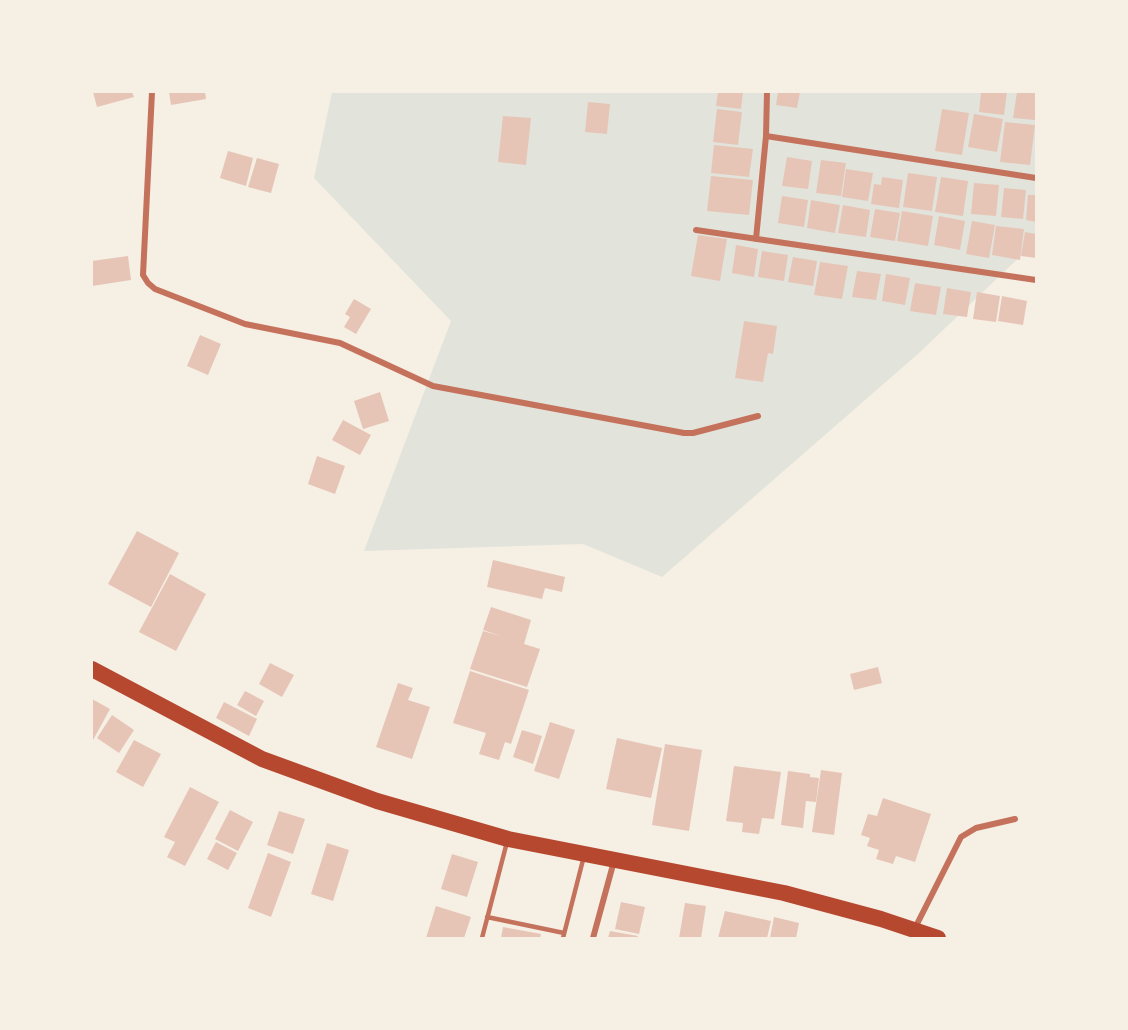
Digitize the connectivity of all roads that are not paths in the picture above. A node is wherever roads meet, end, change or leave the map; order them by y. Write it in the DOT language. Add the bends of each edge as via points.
graph roads {
  1 [pos="152,92"];
  2 [pos="766,92"];
  3 [pos="766,136"];
  4 [pos="1036,178"];
  5 [pos="696,230"];
  6 [pos="756,239"];
  7 [pos="1036,280"];
  8 [pos="759,416"];
  9 [pos="92,669"];
  10 [pos="1015,819"];
  11 [pos="508,839"];
  12 [pos="585,854"];
  13 [pos="615,860"];
  14 [pos="487,917"];
  15 [pos="914,930"];
  16 [pos="564,936"];
  17 [pos="482,939"];
  18 [pos="593,939"];
  19 [pos="938,939"];
  1 -- 8 [label="street" via="143,275 155,289 245,324 340,343 433,386 684,433"];
  2 -- 3 [label="street"];
  3 -- 4 [label="street"];
  3 -- 6 [label="street"];
  5 -- 6 [label="street"];
  6 -- 7 [label="street"];
  9 -- 11 [label="highway" via="262,759 377,801"];
  10 -- 15 [label="street" via="976,828 961,837"];
  11 -- 12 [label="highway"];
  11 -- 14 [label="lane"];
  12 -- 13 [label="highway"];
  12 -- 16 [label="lane"];
  13 -- 15 [label="highway" via="784,893"];
  13 -- 18 [label="street"];
  14 -- 16 [label="lane"];
  14 -- 17 [label="lane"];
  15 -- 19 [label="highway"];
}
